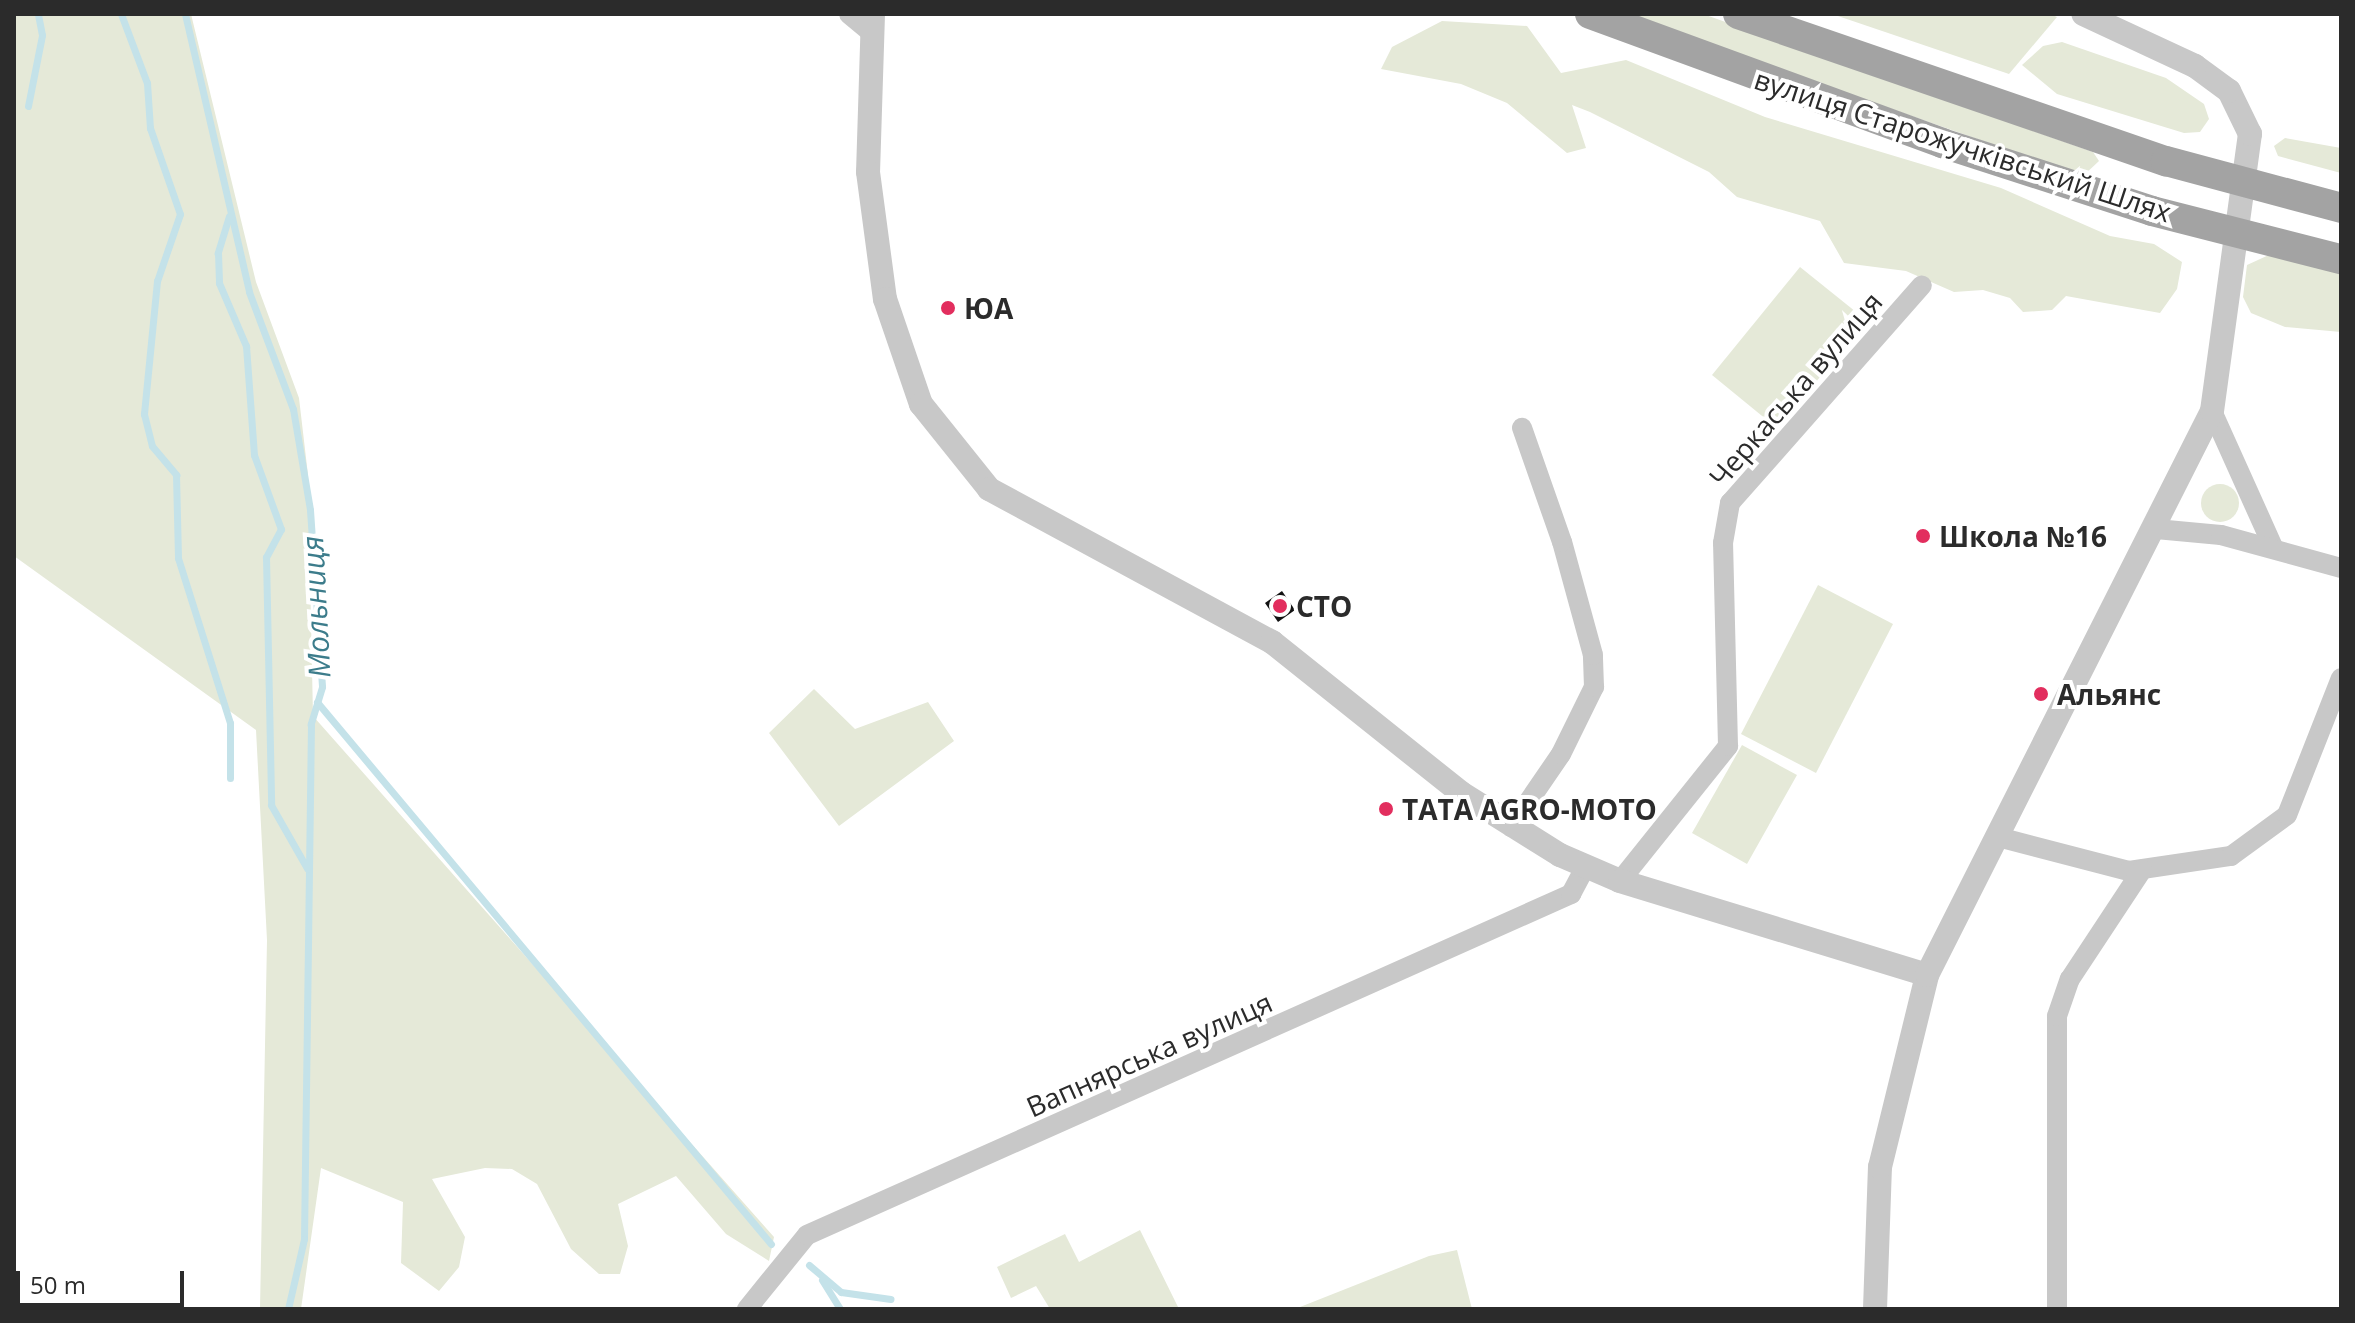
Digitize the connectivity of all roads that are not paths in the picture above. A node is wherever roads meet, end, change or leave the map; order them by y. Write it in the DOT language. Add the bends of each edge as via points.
graph roads {
  1 [pos="849,14"];
  2 [pos="1590,14"];
  3 [pos="1738,14"];
  4 [pos="2083,14"];
  5 [pos="871,23"];
  6 [pos="2126,150"];
  7 [pos="2111,198"];
  8 [pos="2341,208"];
  9 [pos="2341,259"];
  10 [pos="1922,285"];
  11 [pos="2212,411"];
  12 [pos="1522,428"];
  13 [pos="2156,529"];
  14 [pos="2274,549"];
  15 [pos="2341,568"];
  16 [pos="2341,678"];
  17 [pos="1511,827"];
  18 [pos="2002,838"];
  19 [pos="1586,866"];
  20 [pos="2142,870"];
  21 [pos="1620,881"];
  22 [pos="1927,975"];
  23 [pos="747,1309"];
  24 [pos="1875,1309"];
  25 [pos="2057,1309"];
  1 -- 5 [label="street"];
  2 -- 7 [label="main road, вулиця Старожучківський Шлях"];
  3 -- 6 [label="main road, вулиця Старожучківський Шлях"];
  4 -- 11 [label="street" via="2195,66 2229,91 2250,134"];
  5 -- 17 [label="street" via="868,172 885,299 921,404 950,445 989,489 1272,642"];
  6 -- 7 [label="main road"];
  6 -- 8 [label="main road, вулиця Старожучківський Шлях, bridge"];
  7 -- 9 [label="main road, вулиця Старожучківський Шлях, bridge"];
  10 -- 21 [label="street, Черкаська вулиця" via="1730,503 1723,543 1728,746"];
  11 -- 13 [label="street"];
  11 -- 14 [label="street"];
  12 -- 17 [label="street" via="1562,542 1593,655 1594,687 1561,754"];
  13 -- 14 [label="street"];
  13 -- 18 [label="street"];
  14 -- 15 [label="street"];
  16 -- 20 [label="street" via="2287,815 2231,856"];
  17 -- 19 [label="street"];
  18 -- 20 [label="street" via="2065,859"];
  18 -- 22 [label="street"];
  19 -- 21 [label="street"];
  19 -- 23 [label="street, Вапнярська вулиця" via="1571,894 807,1235"];
  20 -- 25 [label="street" via="2070,979 2057,1016"];
  21 -- 22 [label="street"];
  22 -- 24 [label="street" via="1880,1167"];
}
